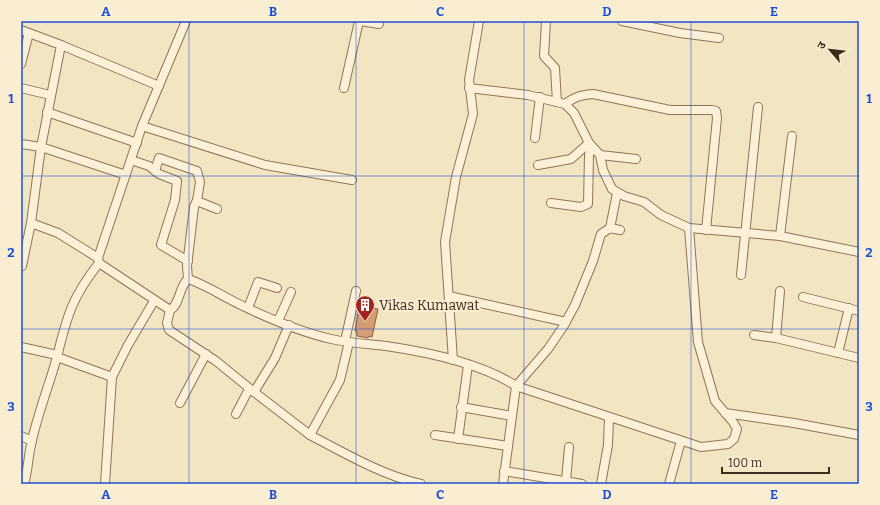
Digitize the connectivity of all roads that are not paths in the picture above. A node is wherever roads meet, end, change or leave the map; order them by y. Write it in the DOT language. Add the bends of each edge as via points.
graph roads {
  1 [pos="186,21"];
  2 [pos="360,21"];
  3 [pos="479,21"];
  4 [pos="546,21"];
  5 [pos="622,21"];
  6 [pos="379,24"];
  7 [pos="21,30"];
  8 [pos="29,33"];
  9 [pos="719,38"];
  10 [pos="60,45"];
  11 [pos="21,64"];
  12 [pos="159,86"];
  13 [pos="21,88"];
  14 [pos="344,88"];
  15 [pos="470,88"];
  16 [pos="50,95"];
  17 [pos="540,97"];
  18 [pos="561,103"];
  19 [pos="758,107"];
  20 [pos="47,112"];
  21 [pos="142,126"];
  22 [pos="792,136"];
  23 [pos="535,138"];
  24 [pos="137,143"];
  25 [pos="21,144"];
  26 [pos="591,145"];
  27 [pos="41,147"];
  28 [pos="600,154"];
  29 [pos="636,159"];
  30 [pos="131,160"];
  31 [pos="538,165"];
  32 [pos="155,171"];
  33 [pos="126,175"];
  34 [pos="352,180"];
  35 [pos="617,192"];
  36 [pos="197,200"];
  37 [pos="551,203"];
  38 [pos="217,208"];
  39 [pos="31,223"];
  40 [pos="610,228"];
  41 [pos="689,228"];
  42 [pos="620,230"];
  43 [pos="706,230"];
  44 [pos="746,233"];
  45 [pos="780,236"];
  46 [pos="859,252"];
  47 [pos="99,261"];
  48 [pos="188,261"];
  49 [pos="22,266"];
  50 [pos="741,275"];
  51 [pos="188,279"];
  52 [pos="277,288"];
  53 [pos="356,291"];
  54 [pos="780,291"];
  55 [pos="291,292"];
  56 [pos="449,296"];
  57 [pos="803,298"];
  58 [pos="154,301"];
  59 [pos="248,308"];
  60 [pos="849,308"];
  61 [pos="170,310"];
  62 [pos="859,310"];
  63 [pos="278,321"];
  64 [pos="566,322"];
  65 [pos="289,325"];
  66 [pos="754,335"];
  67 [pos="776,338"];
  68 [pos="347,341"];
  69 [pos="21,347"];
  70 [pos="838,353"];
  71 [pos="206,354"];
  72 [pos="57,356"];
  73 [pos="859,358"];
  74 [pos="453,360"];
  75 [pos="468,365"];
  76 [pos="112,377"];
  77 [pos="516,386"];
  78 [pos="251,391"];
  79 [pos="180,403"];
  80 [pos="461,407"];
  81 [pos="236,414"];
  82 [pos="725,414"];
  83 [pos="512,416"];
  84 [pos="609,417"];
  85 [pos="310,434"];
  86 [pos="435,435"];
  87 [pos="859,435"];
  88 [pos="21,436"];
  89 [pos="458,439"];
  90 [pos="32,440"];
  91 [pos="681,441"];
  92 [pos="508,446"];
  93 [pos="569,448"];
  94 [pos="504,471"];
  95 [pos="403,481"];
  96 [pos="566,481"];
  97 [pos="24,484"];
  98 [pos="105,484"];
  99 [pos="421,484"];
  100 [pos="503,484"];
  101 [pos="582,484"];
  102 [pos="601,484"];
  103 [pos="669,484"];
  1 -- 12 [label="street"];
  2 -- 6 [label="street"];
  2 -- 14 [label="street"];
  3 -- 15 [label="street"];
  4 -- 18 [label="street" via="544,56 555,68"];
  5 -- 9 [label="street"];
  7 -- 8 [label="street"];
  8 -- 10 [label="street"];
  8 -- 11 [label="street"];
  10 -- 12 [label="street"];
  10 -- 16 [label="street"];
  12 -- 21 [label="street"];
  13 -- 16 [label="street"];
  15 -- 17 [label="street"];
  15 -- 56 [label="street" via="473,114 456,177 445,242"];
  16 -- 20 [label="street"];
  17 -- 18 [label="street"];
  17 -- 23 [label="street"];
  18 -- 26 [label="street" via="574,113"];
  18 -- 43 [label="street" via="578,96 593,94 670,110 716,111"];
  19 -- 44 [label="street"];
  20 -- 24 [label="street"];
  20 -- 27 [label="street"];
  21 -- 24 [label="street"];
  21 -- 34 [label="street" via="265,165"];
  22 -- 45 [label="street"];
  24 -- 30 [label="street"];
  25 -- 27 [label="street"];
  26 -- 28 [label="street"];
  26 -- 31 [label="street" via="571,159"];
  26 -- 37 [label="street" via="588,204 581,207"];
  27 -- 33 [label="street"];
  27 -- 39 [label="street"];
  28 -- 29 [label="street"];
  28 -- 35 [label="street" via="607,182"];
  30 -- 32 [label="street" via="152,167"];
  30 -- 33 [label="street"];
  32 -- 36 [label="street" via="160,158 197,171 200,182"];
  32 -- 48 [label="street" via="175,179 177,183 162,246"];
  33 -- 47 [label="street"];
  35 -- 40 [label="street"];
  35 -- 41 [label="street" via="644,202 661,215"];
  36 -- 38 [label="street"];
  36 -- 48 [label="street"];
  39 -- 47 [label="street" via="58,234"];
  39 -- 49 [label="street"];
  40 -- 42 [label="street"];
  40 -- 64 [label="street" via="601,234 594,261"];
  41 -- 43 [label="street"];
  41 -- 82 [label="street" via="698,342 715,401"];
  43 -- 44 [label="street"];
  44 -- 45 [label="street"];
  44 -- 50 [label="street"];
  45 -- 46 [label="street"];
  47 -- 58 [label="street"];
  47 -- 72 [label="street" via="70,308"];
  48 -- 51 [label="street"];
  51 -- 59 [label="street"];
  51 -- 61 [label="street"];
  52 -- 59 [label="street" via="258,282"];
  53 -- 68 [label="street"];
  54 -- 67 [label="street"];
  55 -- 63 [label="street"];
  56 -- 64 [label="street"];
  56 -- 74 [label="street"];
  57 -- 60 [label="street"];
  58 -- 61 [label="street"];
  58 -- 76 [label="street"];
  59 -- 63 [label="street"];
  60 -- 62 [label="street"];
  60 -- 70 [label="street"];
  61 -- 71 [label="street" via="167,322 169,330"];
  63 -- 65 [label="street"];
  64 -- 77 [label="street" via="548,349"];
  65 -- 68 [label="street" via="332,339"];
  65 -- 78 [label="street" via="274,358"];
  66 -- 67 [label="street"];
  67 -- 70 [label="street"];
  68 -- 74 [label="street" via="387,346"];
  68 -- 85 [label="street" via="340,380"];
  69 -- 72 [label="street"];
  70 -- 73 [label="street"];
  71 -- 78 [label="street"];
  71 -- 79 [label="street"];
  72 -- 76 [label="street"];
  72 -- 90 [label="street"];
  74 -- 75 [label="street"];
  75 -- 77 [label="street"];
  75 -- 80 [label="street"];
  76 -- 98 [label="street"];
  77 -- 83 [label="street"];
  77 -- 84 [label="street"];
  78 -- 81 [label="street"];
  78 -- 85 [label="street"];
  80 -- 83 [label="street"];
  80 -- 89 [label="street"];
  82 -- 87 [label="street"];
  82 -- 91 [label="street" via="737,429 734,439 728,444 701,447"];
  83 -- 92 [label="street"];
  84 -- 91 [label="street"];
  84 -- 102 [label="street" via="608,445"];
  85 -- 95 [label="street"];
  86 -- 89 [label="street"];
  88 -- 90 [label="street"];
  89 -- 92 [label="street"];
  90 -- 97 [label="street"];
  91 -- 103 [label="street"];
  92 -- 94 [label="street"];
  93 -- 96 [label="street"];
  94 -- 96 [label="street"];
  94 -- 100 [label="street"];
  95 -- 99 [label="street"];
  96 -- 101 [label="street"];
}
